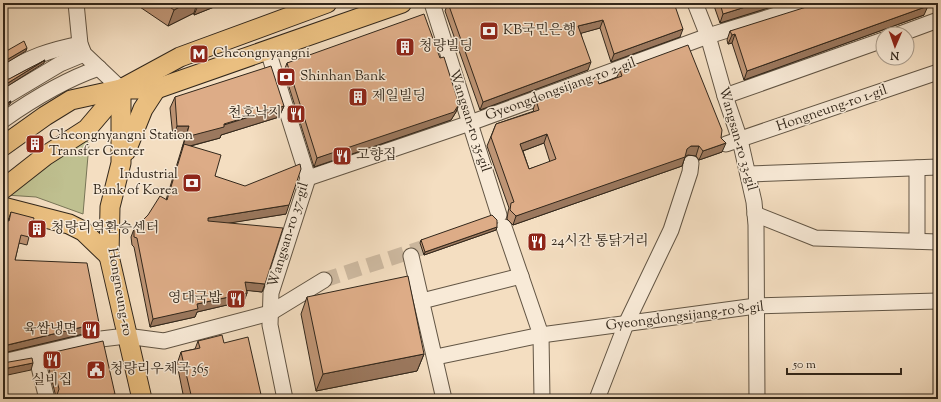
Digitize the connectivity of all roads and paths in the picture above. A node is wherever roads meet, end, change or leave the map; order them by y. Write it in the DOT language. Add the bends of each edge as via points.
graph roads {
  1 [pos="76,3"];
  2 [pos="327,3"];
  3 [pos="402,3"];
  4 [pos="432,3"];
  5 [pos="695,3"];
  6 [pos="815,3"];
  7 [pos="938,20"];
  8 [pos="915,28"];
  9 [pos="708,36"];
  10 [pos="875,43"];
  11 [pos="82,49"];
  12 [pos="268,51"];
  13 [pos="98,68"];
  14 [pos="938,72"];
  15 [pos="3,74"];
  16 [pos="121,88"];
  17 [pos="156,90"];
  18 [pos="725,96"];
  19 [pos="3,98"];
  20 [pos="3,120"];
  21 [pos="470,123"];
  22 [pos="733,142"];
  23 [pos="3,146"];
  24 [pos="121,163"];
  25 [pos="691,163"];
  26 [pos="938,167"];
  27 [pos="917,168"];
  28 [pos="748,174"];
  29 [pos="308,178"];
  30 [pos="3,189"];
  31 [pos="3,207"];
  32 [pos="755,214"];
  33 [pos="917,241"];
  34 [pos="938,242"];
  35 [pos="109,256"];
  36 [pos="411,256"];
  37 [pos="521,276"];
  38 [pos="324,280"];
  39 [pos="422,301"];
  40 [pos="938,301"];
  41 [pos="756,306"];
  42 [pos="270,313"];
  43 [pos="626,324"];
  44 [pos="541,335"];
  45 [pos="126,336"];
  46 [pos="36,354"];
  47 [pos="436,357"];
  48 [pos="3,362"];
  49 [pos="47,399"];
  50 [pos="142,399"];
  51 [pos="286,399"];
  52 [pos="444,399"];
  53 [pos="542,399"];
  54 [pos="597,399"];
  55 [pos="757,399"];
  1 -- 11 [label="street"];
  2 -- 16 [label="main road" via="180,57"];
  3 -- 12 [label="main road"];
  4 -- 21 [label="street, Wangsan-ro 35-gil"];
  5 -- 9 [label="street, Wangsan-ro 33-gil"];
  6 -- 9 [label="street, Gyeongdongsijang-ro 2-gil"];
  7 -- 8 [label="street"];
  9 -- 18 [label="street, Wangsan-ro 33-gil"];
  9 -- 21 [label="street, Gyeongdongsijang-ro 2-gil"];
  10 -- 18 [label="street"];
  11 -- 13 [label="street"];
  11 -- 15 [label="street" via="40,54"];
  11 -- 19 [label="street"];
  12 -- 17 [label="main road"];
  12 -- 29 [label="street, Wangsan-ro 37-gil"];
  13 -- 16 [label="street"];
  13 -- 20 [label="street" via="75,76"];
  14 -- 22 [label="street, Hongneung-ro 1-gil"];
  16 -- 17 [label="main road"];
  16 -- 23 [label="main road" via="71,100"];
  16 -- 24 [label="main road, Hongneung-ro"];
  16 -- 30 [label="main road" via="87,129 45,156"];
  17 -- 24 [label="main road" via="143,109"];
  18 -- 22 [label="street, Wangsan-ro 33-gil"];
  21 -- 29 [label="street, Gyeongdongsijang-ro 2-gil"];
  21 -- 37 [label="street, Wangsan-ro 35-gil"];
  22 -- 28 [label="street, Wangsan-ro 33-gil"];
  24 -- 35 [label="main road, Hongneung-ro" via="110,207"];
  25 -- 43 [label="street" via="671,230"];
  26 -- 27 [label="street"];
  27 -- 28 [label="street"];
  27 -- 33 [label="street"];
  28 -- 32 [label="street, Wangsan-ro 33-gil"];
  29 -- 42 [label="street, Wangsan-ro 37-gil" via="271,293"];
  31 -- 35 [label="main road" via="69,224 83,231"];
  32 -- 33 [label="street" via="815,238"];
  32 -- 41 [label="street, Wangsan-ro 33-gil"];
  33 -- 34 [label="street"];
  35 -- 45 [label="main road, Hongneung-ro"];
  36 -- 39 [label="street"];
  37 -- 39 [label="street"];
  37 -- 44 [label="street, Wangsan-ro 35-gil"];
  38 -- 42 [label="street"];
  39 -- 47 [label="street"];
  40 -- 41 [label="street, Gyeongdongsijang-ro 8-gil"];
  41 -- 43 [label="street, Gyeongdongsijang-ro 8-gil"];
  41 -- 55 [label="street, Wangsan-ro 33-gil"];
  42 -- 45 [label="street" via="164,341"];
  42 -- 51 [label="street, Wangsan-ro 37-gil" via="270,325"];
  43 -- 44 [label="street, Gyeongdongsijang-ro 8-gil"];
  43 -- 54 [label="street"];
  44 -- 47 [label="street, Gyeongdongsijang-ro 8-gil"];
  44 -- 53 [label="street, Wangsan-ro 35-gil"];
  45 -- 46 [label="street"];
  45 -- 50 [label="main road, Hongneung-ro"];
  46 -- 48 [label="street"];
  46 -- 49 [label="street"];
  47 -- 52 [label="street"];
}
